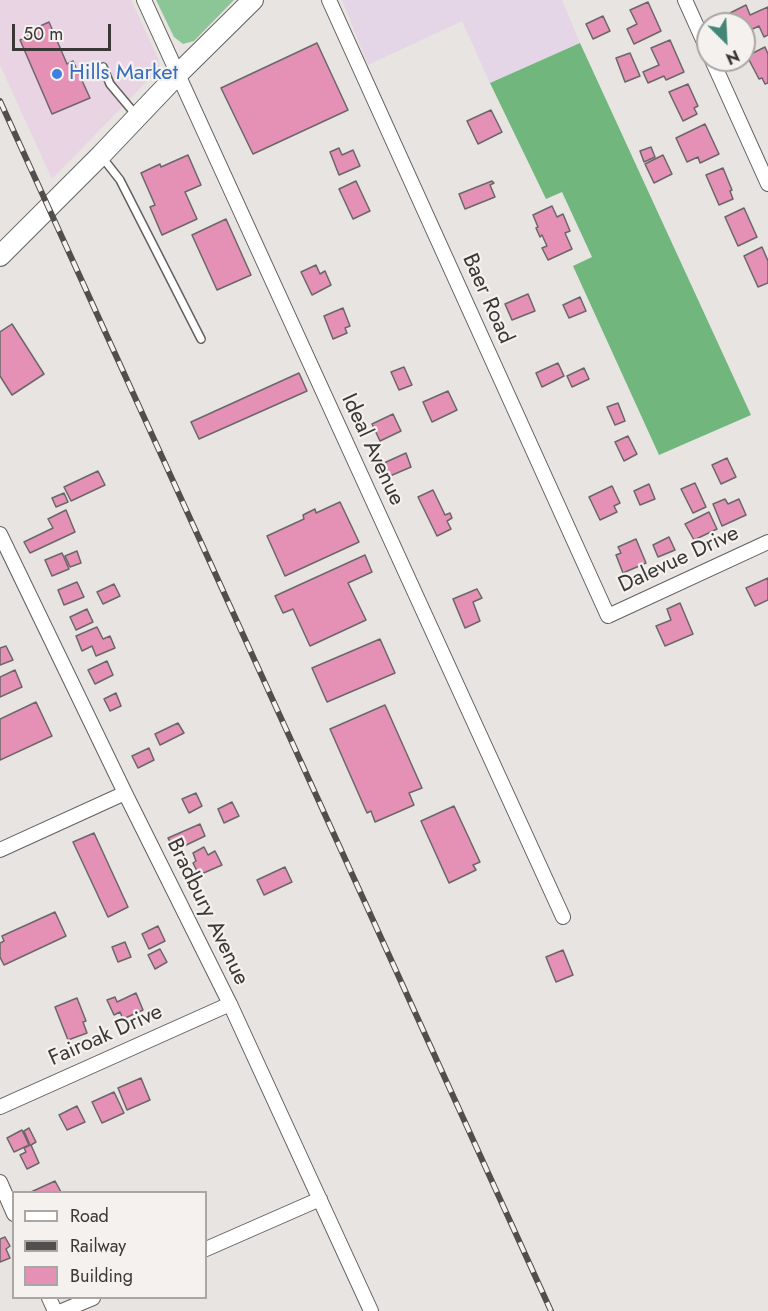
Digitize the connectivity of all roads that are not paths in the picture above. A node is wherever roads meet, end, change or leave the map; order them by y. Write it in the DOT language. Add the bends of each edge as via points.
graph roads {
  1 [pos="144,0"];
  2 [pos="253,0"];
  3 [pos="329,0"];
  4 [pos="685,0"];
  5 [pos="696,24"];
  6 [pos="103,68"];
  7 [pos="717,72"];
  8 [pos="178,74"];
  9 [pos="138,117"];
  10 [pos="101,155"];
  11 [pos="768,184"];
  12 [pos="0,256"];
  13 [pos="201,339"];
  14 [pos="0,534"];
  15 [pos="768,542"];
  16 [pos="608,616"];
  17 [pos="125,793"];
  18 [pos="0,850"];
  19 [pos="562,917"];
  20 [pos="230,1004"];
  21 [pos="0,1107"];
  22 [pos="0,1182"];
  23 [pos="320,1199"];
  24 [pos="12,1209"];
  25 [pos="207,1249"];
  26 [pos="91,1299"];
  27 [pos="62,1311"];
  28 [pos="371,1311"];
  1 -- 8 [label="street, Ideal Avenue"];
  2 -- 8 [label="main road"];
  3 -- 16 [label="street, Baer Road"];
  4 -- 5 [label="street"];
  6 -- 9 [label="lane" via="110,84"];
  7 -- 11 [label="street"];
  8 -- 9 [label="main road"];
  8 -- 19 [label="street, Ideal Avenue"];
  9 -- 10 [label="main road"];
  10 -- 12 [label="main road"];
  10 -- 13 [label="lane" via="120,180"];
  14 -- 17 [label="street, Bradbury Avenue"];
  15 -- 16 [label="street, Dalevue Drive"];
  17 -- 18 [label="street"];
  17 -- 20 [label="street, Bradbury Avenue"];
  20 -- 21 [label="street, Fairoak Drive"];
  20 -- 23 [label="street, Bradbury Avenue"];
  22 -- 24 [label="street"];
  23 -- 25 [label="street"];
  23 -- 28 [label="street, Bradbury Avenue"];
  26 -- 27 [label="street"];
}
